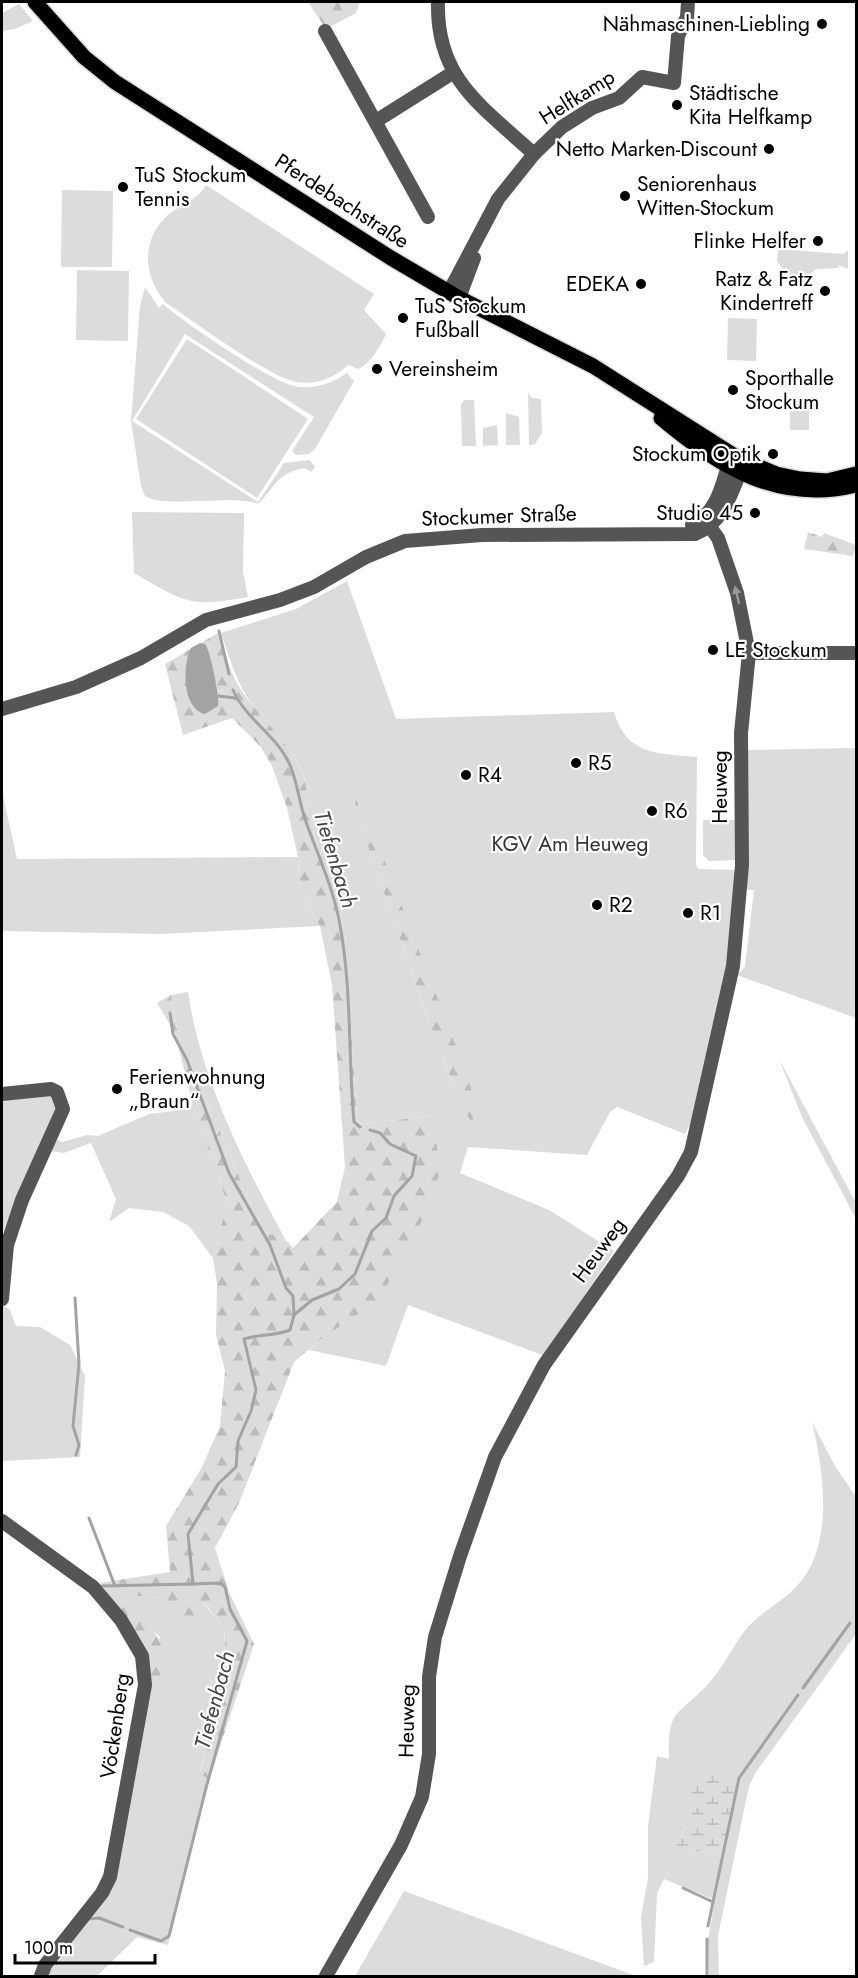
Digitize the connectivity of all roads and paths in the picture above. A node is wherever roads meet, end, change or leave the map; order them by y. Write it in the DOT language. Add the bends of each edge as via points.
graph roads {
  1 [pos="36,2"];
  2 [pos="438,2"];
  3 [pos="688,2"];
  4 [pos="325,31"];
  5 [pos="454,72"];
  6 [pos="376,121"];
  7 [pos="534,154"];
  8 [pos="428,217"];
  9 [pos="454,295"];
  10 [pos="736,465"];
  11 [pos="856,474"];
  12 [pos="856,485"];
  13 [pos="704,524"];
  14 [pos="749,653"];
  15 [pos="856,653"];
  16 [pos="2,709"];
  17 [pos="2,1094"];
  18 [pos="2,1299"];
  19 [pos="2,1521"];
  20 [pos="41,1977"];
  21 [pos="326,1977"];
  1 -- 9 [label="main road, Pferdebachstraße" via="84,57 115,82"];
  2 -- 5 [label="street" via="439,38"];
  3 -- 7 [label="street, Helfkamp" via="687,17 678,36 674,83 642,77 619,98 592,108 562,127"];
  4 -- 6 [label="street"];
  5 -- 6 [label="street"];
  5 -- 7 [label="street" via="476,103"];
  6 -- 8 [label="street"];
  7 -- 9 [label="street, Helfkamp" via="498,200 474,250 466,257"];
  9 -- 10 [label="main road, Pferdebachstraße" via="593,366 662,409"];
  10 -- 11 [label="main road, Pferdebachstraße" via="800,479 827,481"];
  10 -- 12 [label="main road, Pferdebachstraße" via="780,487 806,492"];
  10 -- 13 [label="street" via="726,507"];
  14 -- 13 [label="street, Heuweg, one-way" via="737,593 718,538"];
  13 -- 16 [label="street, Stockumer Straße" via="695,534 482,535 405,540 314,587 206,620 141,658 76,687"];
  14 -- 15 [label="street"];
  14 -- 21 [label="street, Heuweg" via="741,733 742,865 737,930 723,1013 691,1152 544,1365 495,1457 435,1637 429,1677 429,1754 422,1797 401,1845"];
  17 -- 18 [label="street" via="51,1089 57,1092 63,1109 22,1200 7,1245"];
  19 -- 20 [label="street, Vöckenberg" via="93,1587 134,1638 145,1670 110,1877 102,1893 45,1965"];
}
